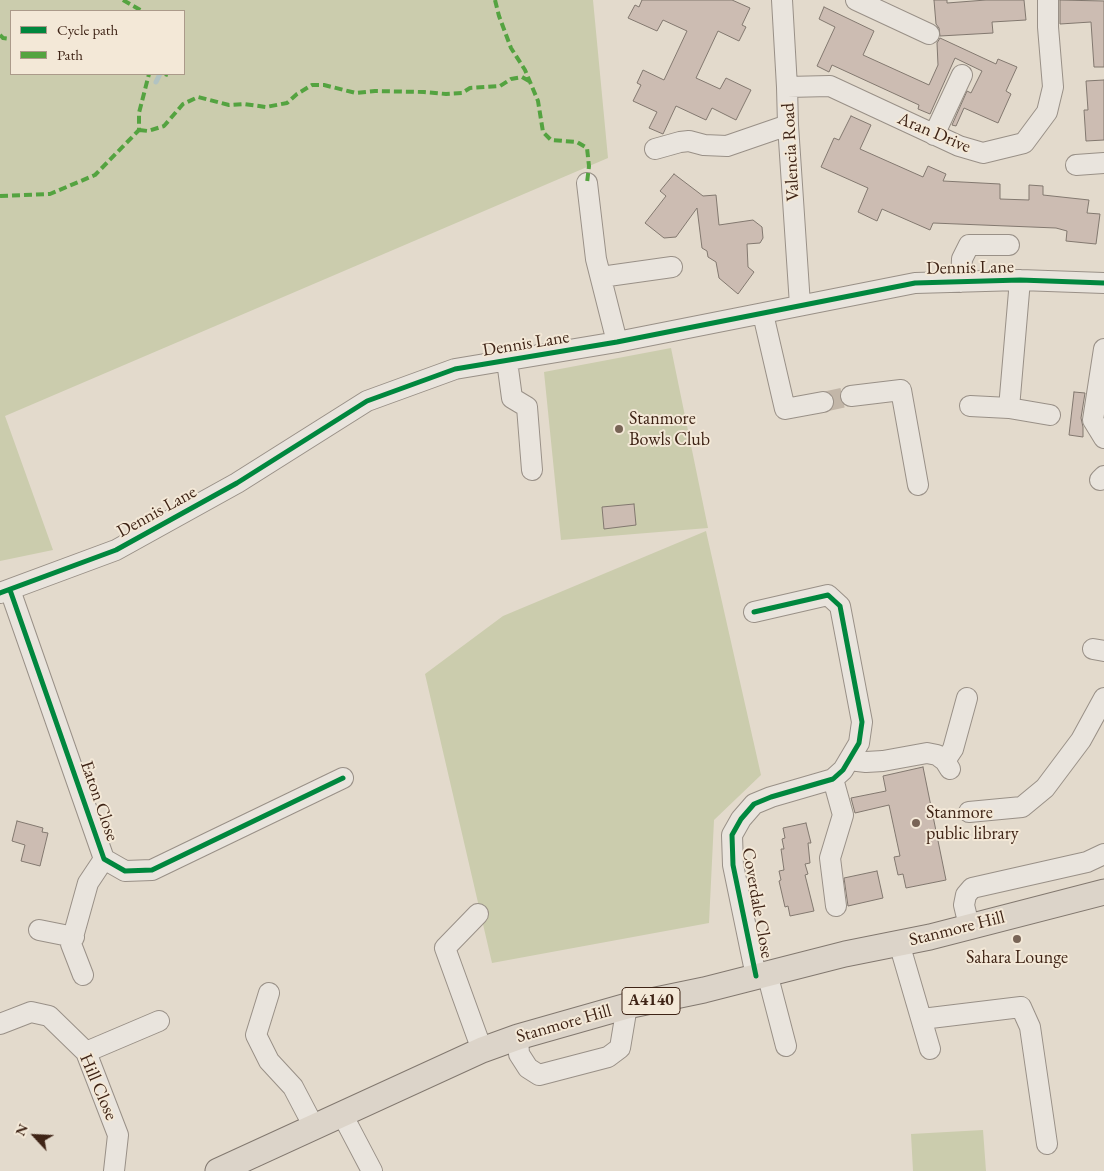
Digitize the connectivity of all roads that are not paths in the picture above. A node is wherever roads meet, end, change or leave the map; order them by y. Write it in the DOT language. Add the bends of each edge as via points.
graph roads {
  1 [pos="782,0"];
  2 [pos="856,0"];
  3 [pos="1048,0"];
  4 [pos="929,34"];
  5 [pos="962,75"];
  6 [pos="788,87"];
  7 [pos="788,125"];
  8 [pos="934,135"];
  9 [pos="655,149"];
  10 [pos="1104,163"];
  11 [pos="1076,164"];
  12 [pos="587,183"];
  13 [pos="1009,245"];
  14 [pos="672,267"];
  15 [pos="601,277"];
  16 [pos="1020,280"];
  17 [pos="961,282"];
  18 [pos="1104,283"];
  19 [pos="800,305"];
  20 [pos="763,314"];
  21 [pos="617,342"];
  22 [pos="1104,349"];
  23 [pos="507,361"];
  24 [pos="850,396"];
  25 [pos="823,402"];
  26 [pos="970,406"];
  27 [pos="1009,408"];
  28 [pos="1050,415"];
  29 [pos="1104,438"];
  30 [pos="532,470"];
  31 [pos="918,485"];
  32 [pos="5,592"];
  33 [pos="754,612"];
  34 [pos="967,698"];
  35 [pos="1104,698"];
  36 [pos="849,760"];
  37 [pos="343,778"];
  38 [pos="833,779"];
  39 [pos="969,812"];
  40 [pos="1104,854"];
  41 [pos="104,859"];
  42 [pos="1104,892"];
  43 [pos="836,906"];
  44 [pos="478,914"];
  45 [pos="969,926"];
  46 [pos="39,930"];
  47 [pos="74,936"];
  48 [pos="899,943"];
  49 [pos="83,975"];
  50 [pos="762,975"];
  51 [pos="269,993"];
  52 [pos="627,1006"];
  53 [pos="922,1019"];
  54 [pos="159,1021"];
  55 [pos="0,1024"];
  56 [pos="518,1037"];
  57 [pos="786,1046"];
  58 [pos="930,1049"];
  59 [pos="482,1050"];
  60 [pos="86,1052"];
  61 [pos="342,1114"];
  62 [pos="314,1127"];
  63 [pos="1047,1144"];
  64 [pos="114,1171"];
  65 [pos="218,1171"];
  66 [pos="372,1171"];
  1 -- 6 [label="street, Valencia Road"];
  2 -- 4 [label="street"];
  3 -- 8 [label="street, Aran Drive" via="1053,87 1047,112 1024,143 983,153"];
  5 -- 8 [label="street"];
  6 -- 7 [label="street, Valencia Road"];
  6 -- 8 [label="street, Aran Drive" via="830,86"];
  7 -- 9 [label="street" via="727,146 689,141"];
  7 -- 19 [label="street, Valencia Road"];
  10 -- 11 [label="street"];
  12 -- 15 [label="street"];
  13 -- 17 [label="street" via="969,245 962,259"];
  14 -- 15 [label="street"];
  15 -- 21 [label="street"];
  16 -- 17 [label="street, Dennis Lane"];
  16 -- 18 [label="street, Dennis Lane"];
  16 -- 27 [label="street"];
  17 -- 19 [label="street, Dennis Lane" via="915,283"];
  19 -- 20 [label="street, Dennis Lane"];
  20 -- 21 [label="street, Dennis Lane"];
  20 -- 25 [label="street" via="785,409"];
  21 -- 23 [label="street, Dennis Lane"];
  22 -- 29 [label="street" via="1093,420"];
  23 -- 30 [label="street" via="512,398 526,407"];
  23 -- 32 [label="street, Dennis Lane" via="455,369 367,401 237,483 116,550"];
  24 -- 31 [label="street" via="901,390"];
  26 -- 27 [label="street"];
  27 -- 28 [label="street"];
  32 -- 41 [label="street, Eaton Close"];
  33 -- 36 [label="street" via="828,595 840,606 862,722 859,743"];
  34 -- 36 [label="street" via="948,765 937,755 927,753 884,761"];
  35 -- 39 [label="street" via="1081,740 1045,788 1022,807"];
  36 -- 38 [label="street"];
  37 -- 41 [label="street, Eaton Close" via="152,870 125,871"];
  38 -- 43 [label="street" via="843,815 830,858"];
  38 -- 50 [label="street, Coverdale Close" via="754,804 732,835 733,865"];
  40 -- 45 [label="street" via="1087,862 972,888 964,905"];
  41 -- 47 [label="street" via="88,883"];
  42 -- 45 [label="main road, Stanmore Hill / A4140"];
  44 -- 59 [label="street" via="445,948"];
  45 -- 48 [label="main road, Stanmore Hill / A4140"];
  46 -- 47 [label="street"];
  47 -- 49 [label="street" via="72,944"];
  48 -- 50 [label="main road, Stanmore Hill / A4140"];
  48 -- 53 [label="street"];
  50 -- 52 [label="main road, Stanmore Hill / A4140"];
  50 -- 57 [label="street, Coverdale Close"];
  51 -- 62 [label="street" via="256,1035 269,1061 293,1086"];
  52 -- 56 [label="main road, Stanmore Hill / A4140"];
  52 -- 56 [label="street" via="620,1048 608,1057 539,1075 528,1068 519,1054"];
  53 -- 58 [label="street"];
  53 -- 63 [label="street" via="1021,1007 1030,1027"];
  54 -- 60 [label="street"];
  55 -- 60 [label="street, Hill Close" via="31,1012 49,1016"];
  56 -- 59 [label="main road, Stanmore Hill / A4140"];
  59 -- 61 [label="main road, Stanmore Hill / A4140"];
  60 -- 64 [label="street, Hill Close" via="118,1135"];
  61 -- 62 [label="main road, Stanmore Hill / A4140"];
  61 -- 66 [label="street"];
  62 -- 65 [label="main road, Stanmore Hill / A4140"];
}
